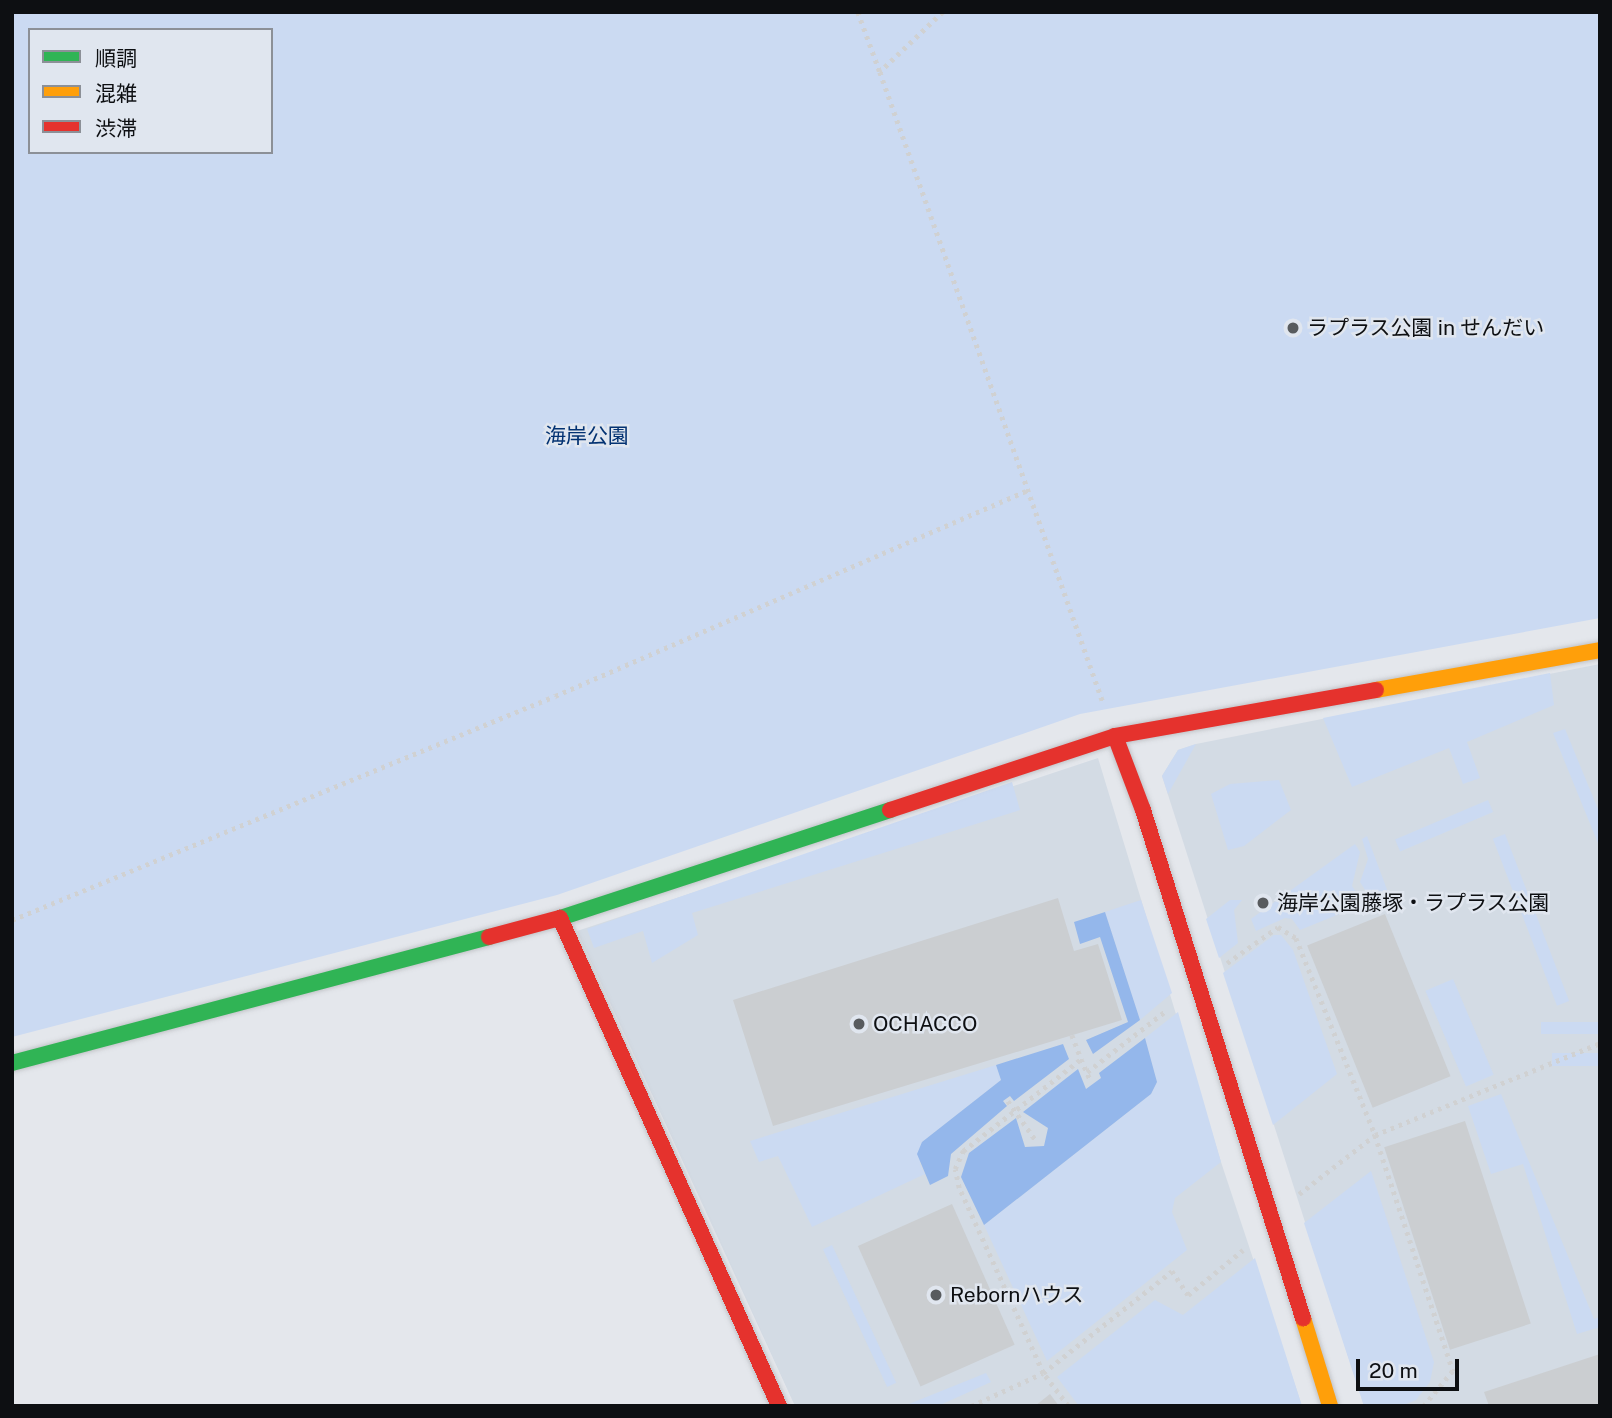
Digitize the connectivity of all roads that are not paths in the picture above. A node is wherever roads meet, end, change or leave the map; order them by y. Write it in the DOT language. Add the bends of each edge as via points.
graph roads {
  1 [pos="1600,650"];
  2 [pos="1115,736"];
  3 [pos="560,918"];
  4 [pos="12,1063"];
  5 [pos="779,1406"];
  6 [pos="1330,1406"];
  1 -- 2 [label="street"];
  2 -- 3 [label="street"];
  2 -- 6 [label="street" via="1143,810"];
  3 -- 4 [label="street"];
  3 -- 5 [label="street"];
}
